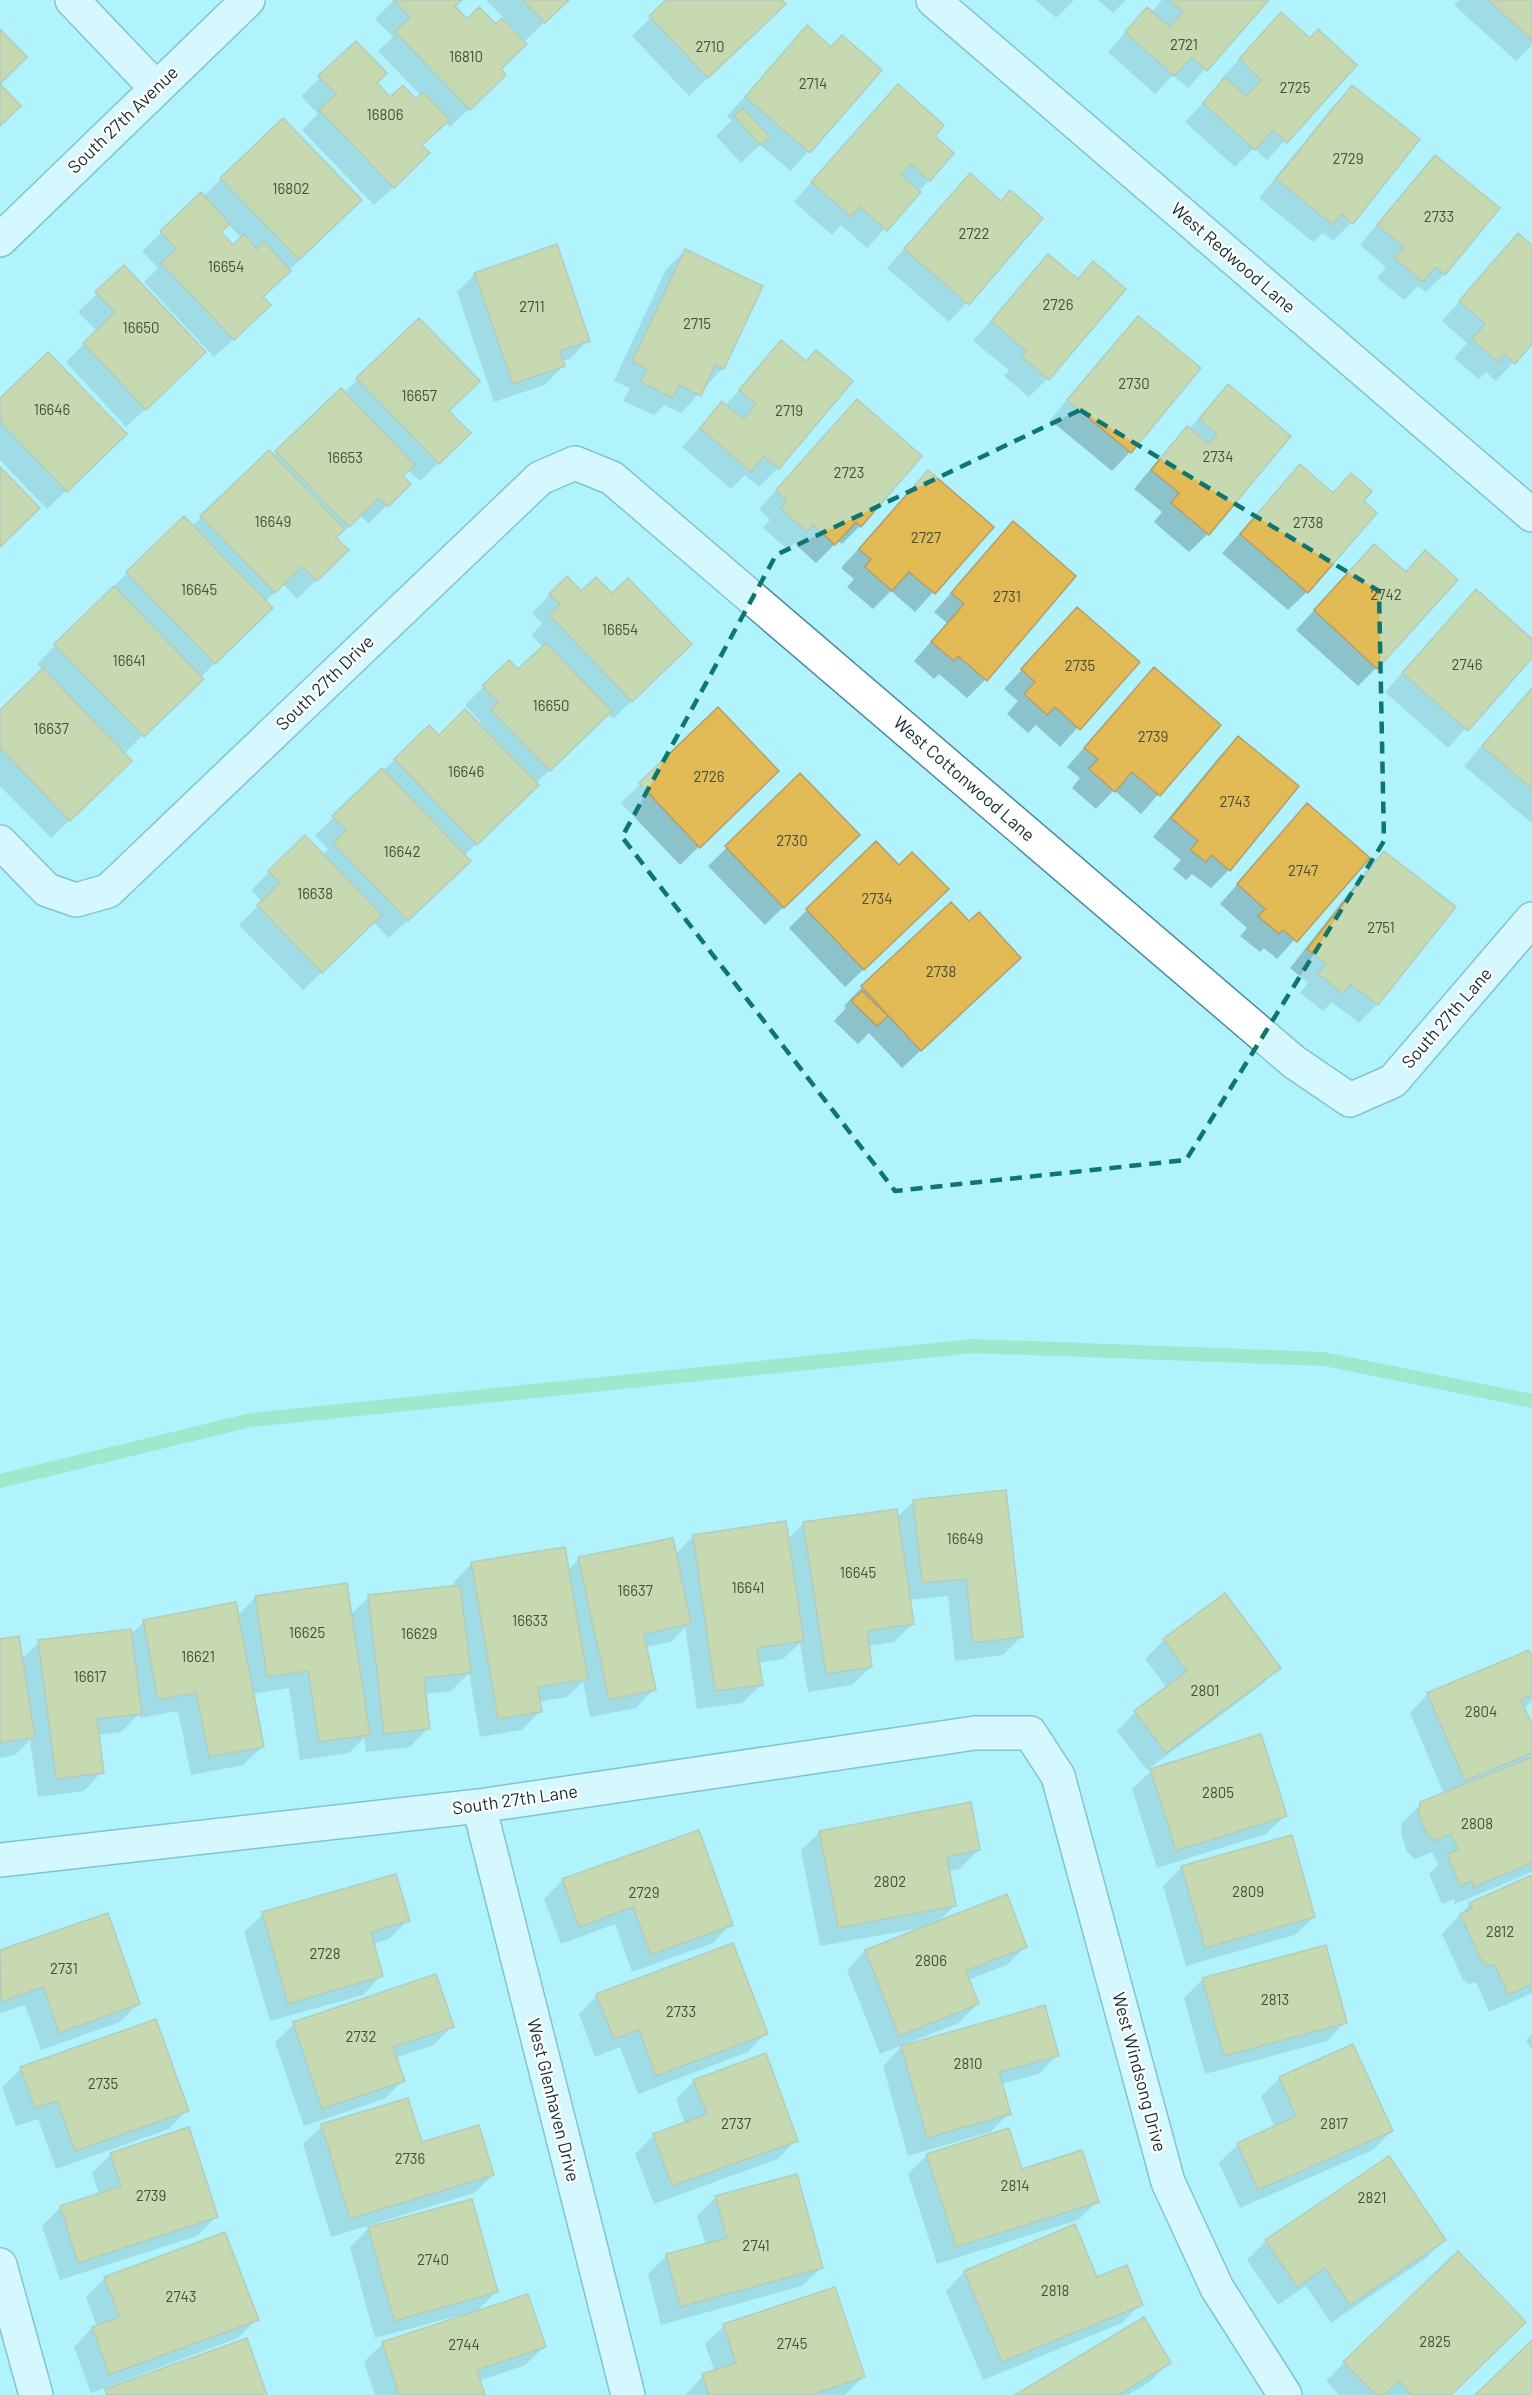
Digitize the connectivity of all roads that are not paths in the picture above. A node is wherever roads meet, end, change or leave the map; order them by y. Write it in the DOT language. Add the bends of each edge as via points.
graph roads {
  1 [pos="72,0"];
  2 [pos="248,0"];
  3 [pos="933,0"];
  4 [pos="156,88"];
  5 [pos="0,240"];
  6 [pos="575,463"];
  7 [pos="1532,515"];
  8 [pos="0,842"];
  9 [pos="1532,919"];
  10 [pos="1350,1100"];
  11 [pos="1030,1733"];
  12 [pos="479,1806"];
  13 [pos="0,1860"];
  14 [pos="0,2265"];
  15 [pos="36,2395"];
  16 [pos="628,2395"];
  17 [pos="1285,2395"];
  1 -- 4 [label="street"];
  2 -- 4 [label="street, South 27th Avenue"];
  3 -- 7 [label="street, West Redwood Lane"];
  4 -- 5 [label="street, South 27th Avenue"];
  6 -- 8 [label="street, South 27th Drive" via="540,478 108,891 76,900 46,890"];
  6 -- 10 [label="street, West Cottonwood Lane" via="612,478 1294,1062"];
  9 -- 10 [label="street, South 27th Lane" via="1393,1081"];
  11 -- 12 [label="street, South 27th Lane" via="975,1733"];
  11 -- 17 [label="street, West Windsong Drive" via="1058,1776 1168,2182 1217,2288"];
  12 -- 13 [label="street, South 27th Lane"];
  12 -- 16 [label="street, West Glenhaven Drive"];
  14 -- 15 [label="street"];
}
